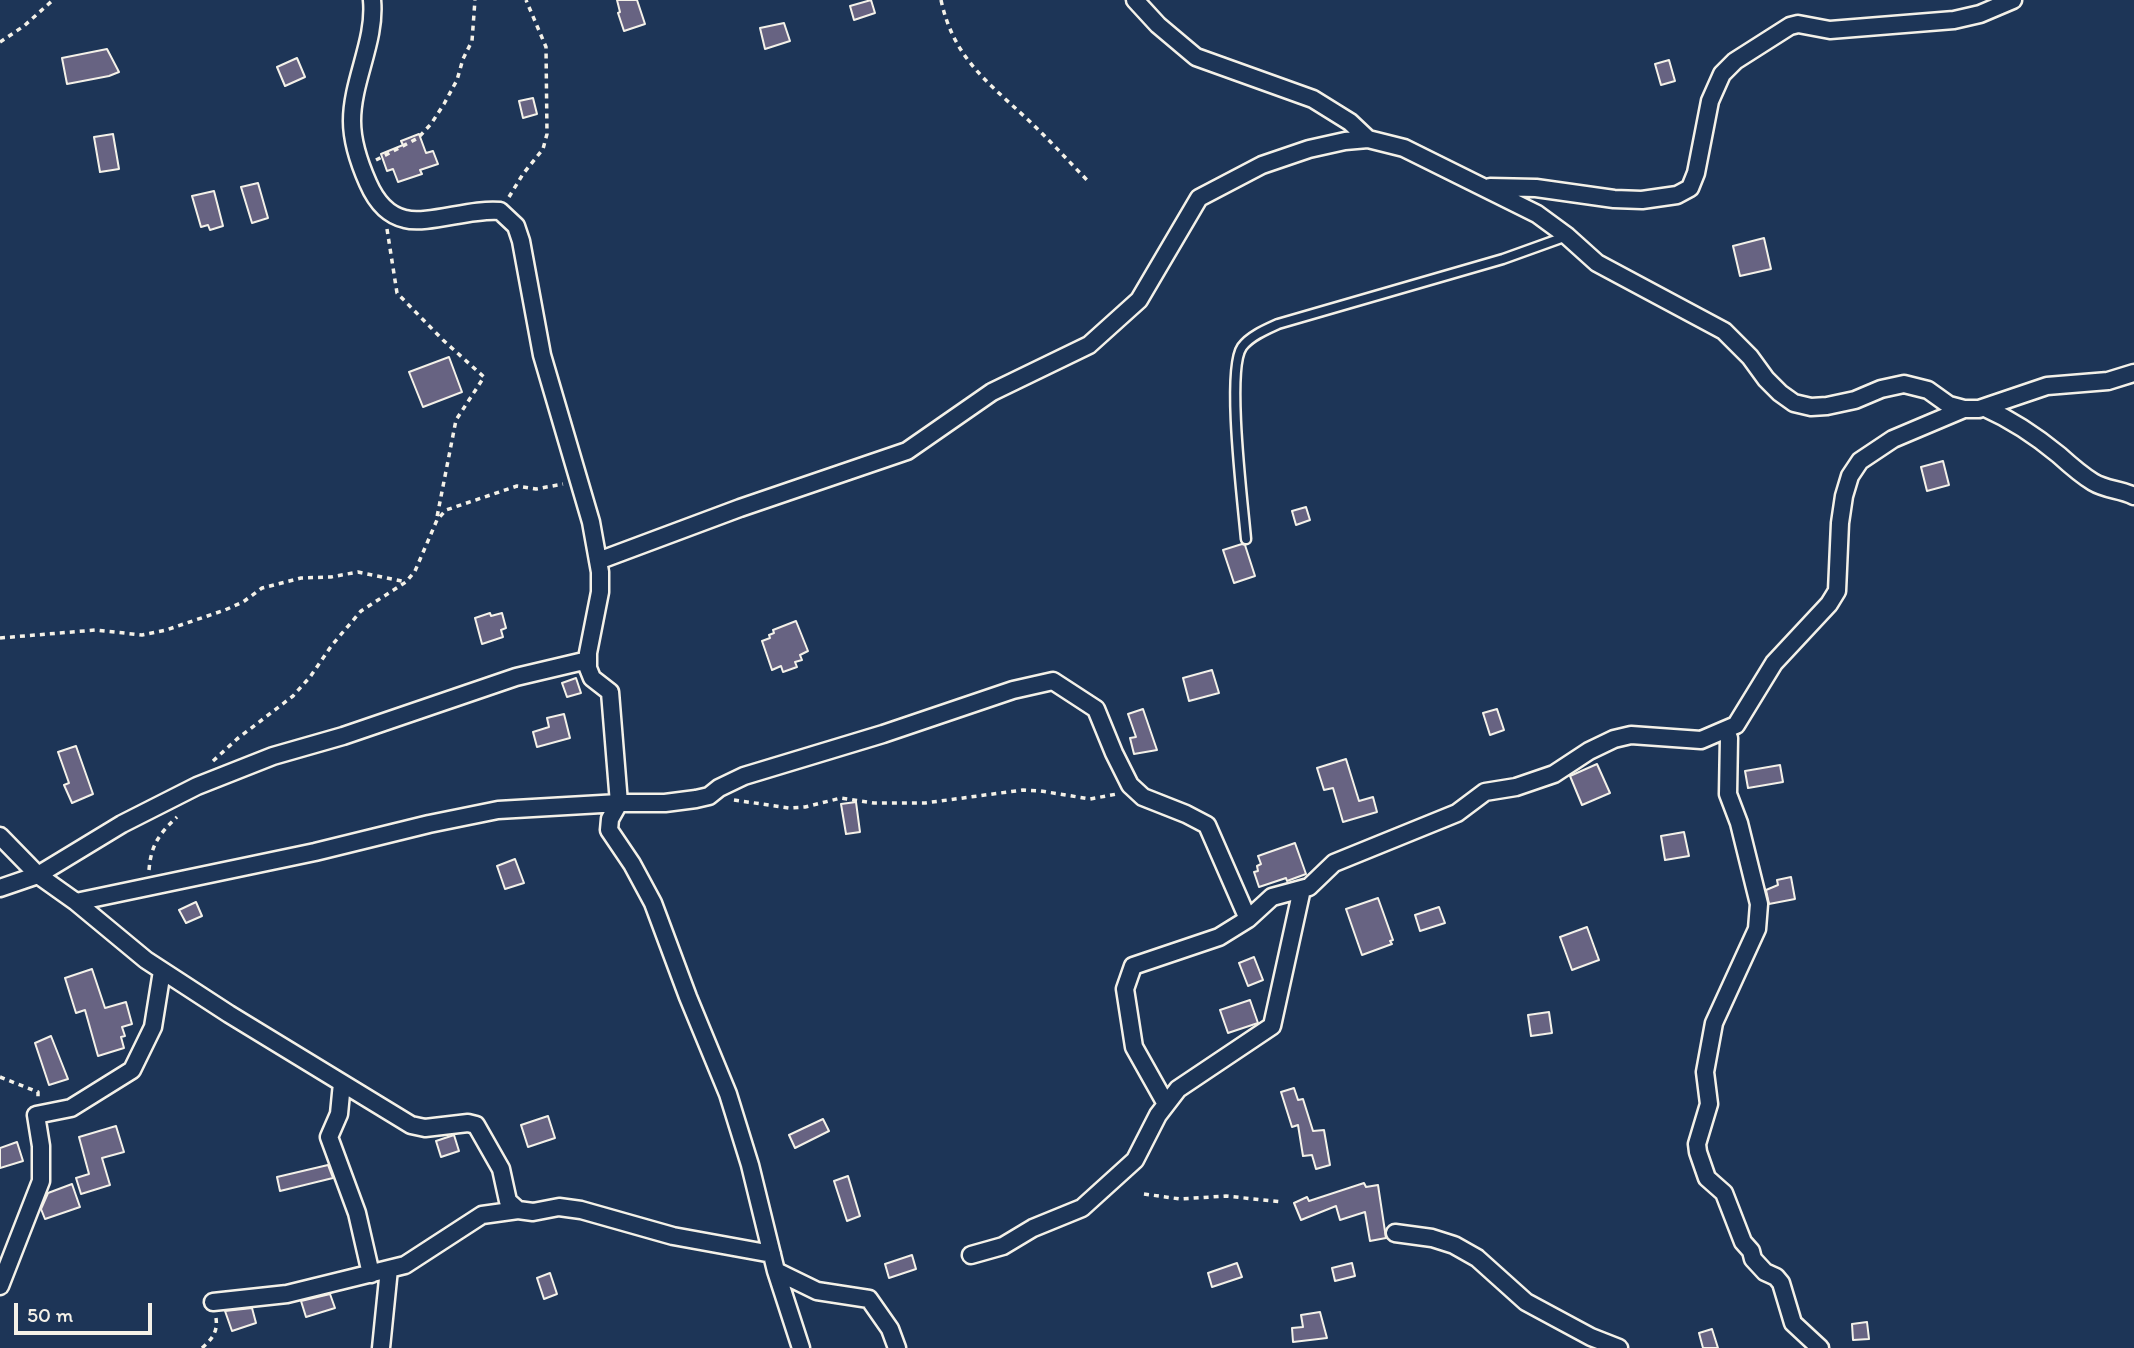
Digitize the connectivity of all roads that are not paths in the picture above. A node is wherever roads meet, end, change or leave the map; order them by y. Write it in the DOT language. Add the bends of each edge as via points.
graph roads {
  1 [pos="372,0"];
  2 [pos="1135,0"];
  3 [pos="2013,0"];
  4 [pos="1368,139"];
  5 [pos="1481,187"];
  6 [pos="1567,236"];
  7 [pos="2134,373"];
  8 [pos="1985,408"];
  9 [pos="1964,409"];
  10 [pos="2134,496"];
  11 [pos="1246,539"];
  12 [pos="598,561"];
  13 [pos="588,660"];
  14 [pos="1725,731"];
  15 [pos="619,803"];
  16 [pos="0,836"];
  17 [pos="38,875"];
  18 [pos="0,888"];
  19 [pos="1302,889"];
  20 [pos="76,902"];
  21 [pos="1248,919"];
  22 [pos="162,971"];
  23 [pos="342,1083"];
  24 [pos="1166,1104"];
  25 [pos="518,1210"];
  26 [pos="1395,1233"];
  27 [pos="971,1255"];
  28 [pos="774,1262"];
  29 [pos="389,1269"];
  30 [pos="371,1274"];
  31 [pos="0,1286"];
  32 [pos="213,1302"];
  33 [pos="891,1344"];
  34 [pos="381,1348"];
  35 [pos="801,1348"];
  36 [pos="1619,1348"];
  37 [pos="1820,1348"];
  1 -- 12 [label="street" via="352,122 373,195 395,216 408,220 500,211 516,226 537,336"];
  2 -- 4 [label="street" via="1196,57 1312,99"];
  3 -- 5 [label="street" via="1954,20 1830,30 1790,26 1722,74 1710,101 1696,173 1690,188 1677,195 1614,199 1536,188"];
  4 -- 5 [label="street" via="1404,148"];
  4 -- 12 [label="street" via="1309,149 1274,161 1199,198 1139,300 1088,345 992,392 907,451"];
  5 -- 6 [label="street" via="1536,214"];
  6 -- 9 [label="street" via="1597,263 1724,331 1794,403 1827,407 1904,384 1928,390"];
  6 -- 11 [label="lane" via="1278,324 1243,345 1236,360 1235,391"];
  7 -- 8 [label="street" via="2108,382 2047,386"];
  8 -- 9 [label="street"];
  8 -- 10 [label="street" via="2025,429 2095,484"];
  9 -- 14 [label="street" via="1903,434 1860,461 1844,496 1837,592 1774,663 1736,725"];
  12 -- 13 [label="street" via="600,592"];
  13 -- 15 [label="street" via="592,678 610,692"];
  13 -- 17 [label="street" via="516,677 273,756 197,786"];
  14 -- 19 [label="street" via="1701,740 1643,735 1614,739 1554,774 1516,788 1485,792 1457,813 1334,863"];
  14 -- 37 [label="street" via="1729,738 1728,794 1759,904 1757,929 1714,1023 1704,1072 1709,1104 1698,1152 1707,1178 1724,1193 1742,1242 1765,1272 1781,1283 1793,1323"];
  15 -- 20 [label="street" via="498,810"];
  15 -- 21 [label="street" via="666,803 709,796 744,776 1053,681 1096,709 1130,785 1143,797 1207,825"];
  15 -- 28 [label="street" via="609,830 653,903 728,1094"];
  16 -- 17 [label="street"];
  17 -- 18 [label="street"];
  17 -- 20 [label="street"];
  19 -- 21 [label="street" via="1272,897"];
  19 -- 24 [label="street" via="1272,1026 1178,1089"];
  20 -- 22 [label="street"];
  21 -- 24 [label="street" via="1219,937 1133,966 1125,989 1134,1047"];
  22 -- 23 [label="street"];
  22 -- 31 [label="street" via="153,1027 132,1070 71,1108 36,1115 41,1181"];
  23 -- 25 [label="street" via="411,1125 476,1125 501,1169 508,1201"];
  23 -- 30 [label="street" via="339,1114 329,1137 356,1213"];
  24 -- 27 [label="street" via="1135,1160 1082,1208 1033,1228 1003,1247"];
  25 -- 28 [label="street" via="581,1210"];
  25 -- 29 [label="street" via="482,1215 405,1265"];
  26 -- 36 [label="street" via="1454,1245 1477,1258 1526,1302"];
  28 -- 33 [label="street" via="817,1291 869,1298"];
  28 -- 35 [label="street"];
  29 -- 30 [label="street"];
  29 -- 34 [label="street"];
  30 -- 32 [label="street" via="287,1294"];
}
